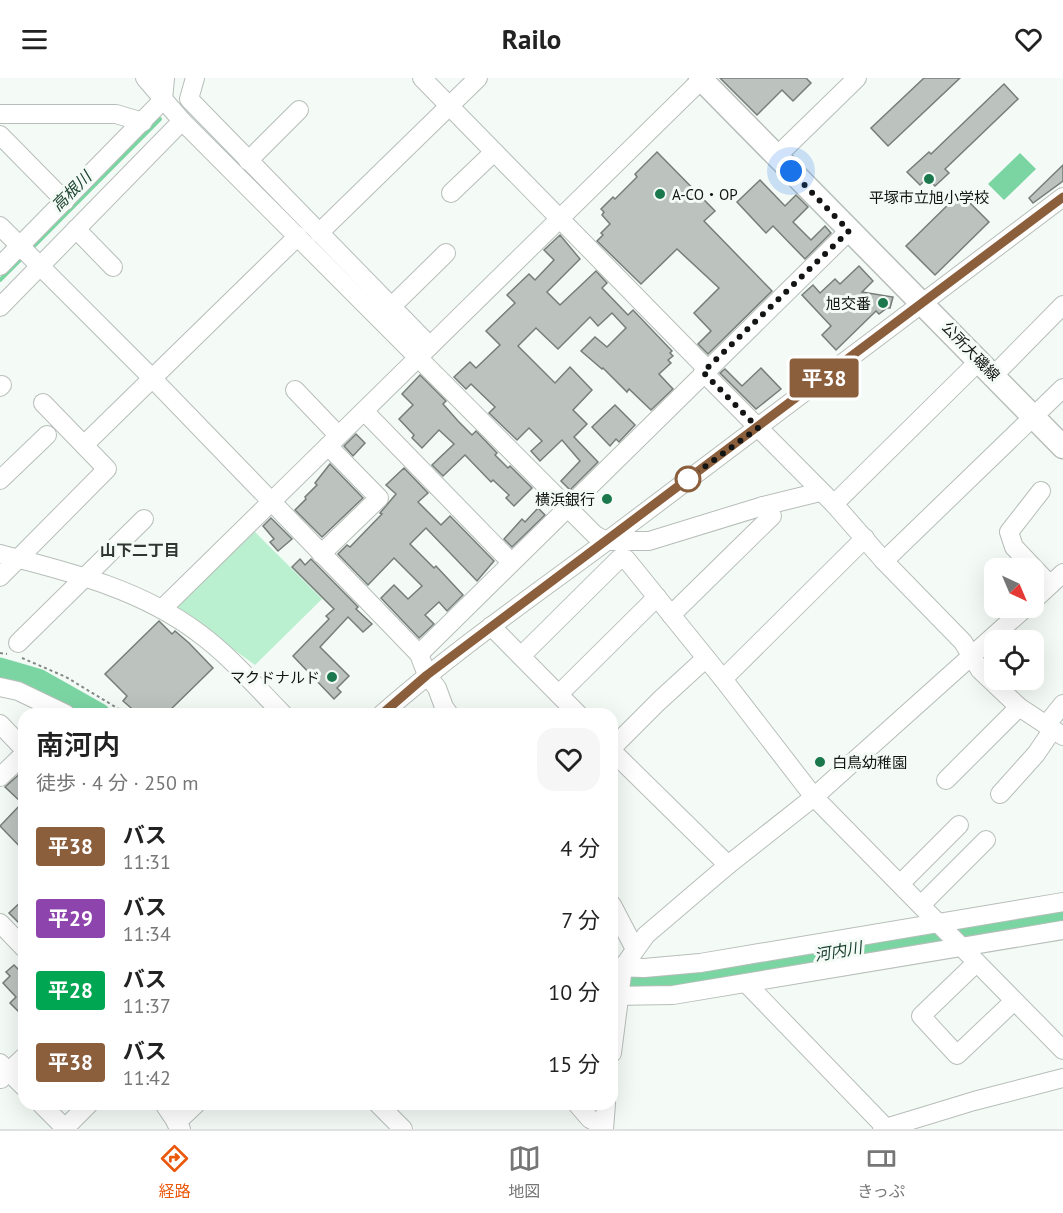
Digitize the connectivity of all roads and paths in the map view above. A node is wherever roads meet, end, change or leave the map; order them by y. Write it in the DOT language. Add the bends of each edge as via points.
graph roads {
  1 [pos="144,78"];
  2 [pos="165,78"];
  3 [pos="195,78"];
  4 [pos="422,78"];
  5 [pos="478,78"];
  6 [pos="701,78"];
  7 [pos="857,78"];
  8 [pos="164,100"];
  9 [pos="450,106"];
  10 [pos="299,110"];
  11 [pos="2,116"];
  12 [pos="182,121"];
  13 [pos="143,122"];
  14 [pos="0,135"];
  15 [pos="494,152"];
  16 [pos="777,156"];
  17 [pos="248,160"];
  18 [pos="451,193"];
  19 [pos="1063,197"];
  20 [pos="65,201"];
  21 [pos="560,219"];
  22 [pos="0,226"];
  23 [pos="76,229"];
  24 [pos="849,231"];
  25 [pos="319,233"];
  26 [pos="298,236"];
  27 [pos="20,246"];
  28 [pos="446,253"];
  29 [pos="0,266"];
  30 [pos="40,267"];
  31 [pos="114,267"];
  32 [pos="923,303"];
  33 [pos="1063,305"];
  34 [pos="0,307"];
  35 [pos="391,307"];
  36 [pos="425,352"];
  37 [pos="987,368"];
  38 [pos="705,371"];
  39 [pos="152,378"];
  40 [pos="1063,388"];
  41 [pos="294,390"];
  42 [pos="43,403"];
  43 [pos="364,411"];
  44 [pos="1034,417"];
  45 [pos="758,428"];
  46 [pos="47,435"];
  47 [pos="333,441"];
  48 [pos="84,446"];
  49 [pos="1063,447"];
  50 [pos="0,480"];
  51 [pos="1041,491"];
  52 [pos="827,498"];
  53 [pos="271,503"];
  54 [pos="763,506"];
  55 [pos="568,507"];
  56 [pos="144,519"];
  57 [pos="866,538"];
  58 [pos="606,541"];
  59 [pos="0,554"];
  60 [pos="321,554"];
  61 [pos="18,559"];
  62 [pos="884,561"];
  63 [pos="511,562"];
  64 [pos="85,576"];
  65 [pos="0,577"];
  66 [pos="1057,579"];
  67 [pos="1044,591"];
  68 [pos="657,597"];
  69 [pos="162,609"];
  70 [pos="671,615"];
  71 [pos="1013,618"];
  72 [pos="491,626"];
  73 [pos="14,652"];
  74 [pos="0,653"];
  75 [pos="419,654"];
  76 [pos="972,654"];
  77 [pos="521,656"];
  78 [pos="706,658"];
  79 [pos="427,675"];
  80 [pos="723,678"];
  81 [pos="0,687"];
  82 [pos="559,694"];
  83 [pos="1063,705"];
  84 [pos="1019,706"];
  85 [pos="53,708"];
  86 [pos="117,708"];
  87 [pos="277,708"];
  88 [pos="389,708"];
  89 [pos="445,708"];
  90 [pos="572,708"];
  91 [pos="0,724"];
  92 [pos="1054,730"];
  93 [pos="618,743"];
  94 [pos="18,744"];
  95 [pos="618,755"];
  96 [pos="18,758"];
  97 [pos="0,777"];
  98 [pos="945,780"];
  99 [pos="1000,794"];
  100 [pos="814,797"];
  101 [pos="959,825"];
  102 [pos="986,840"];
  103 [pos="728,865"];
  104 [pos="900,884"];
  105 [pos="1063,902"];
  106 [pos="921,905"];
  107 [pos="618,916"];
  108 [pos="937,922"];
  109 [pos="0,924"];
  110 [pos="1063,930"];
  111 [pos="18,942"];
  112 [pos="961,947"];
  113 [pos="635,949"];
  114 [pos="976,963"];
  115 [pos="619,969"];
  116 [pos="746,983"];
  117 [pos="618,995"];
  118 [pos="1014,1001"];
  119 [pos="1063,1050"];
  120 [pos="18,1061"];
  121 [pos="3,1072"];
  122 [pos="1063,1078"];
  123 [pos="18,1083"];
  124 [pos="47,1110"];
  125 [pos="83,1110"];
  126 [pos="168,1110"];
  127 [pos="191,1110"];
  128 [pos="384,1110"];
  129 [pos="582,1110"];
  130 [pos="605,1110"];
  131 [pos="178,1126"];
  132 [pos="604,1127"];
  133 [pos="884,1128"];
  134 [pos="64,1129"];
  135 [pos="403,1129"];
  1 -- 8 [label="street"];
  2 -- 8 [label="street"];
  3 -- 17 [label="street" via="189,99"];
  4 -- 9 [label="street"];
  5 -- 9 [label="street"];
  6 -- 16 [label="main road, 公所大磯線"];
  6 -- 21 [label="street"];
  7 -- 16 [label="street"];
  8 -- 12 [label="street"];
  8 -- 13 [label="street"];
  9 -- 15 [label="street"];
  9 -- 25 [label="street"];
  10 -- 17 [label="street"];
  11 -- 13 [label="street" via="116,114"];
  12 -- 23 [label="street"];
  12 -- 26 [label="street"];
  13 -- 20 [label="street"];
  14 -- 20 [label="street"];
  15 -- 18 [label="street"];
  15 -- 21 [label="street"];
  16 -- 24 [label="main road, 公所大磯線"];
  17 -- 25 [label="street"];
  19 -- 32 [label="street"];
  20 -- 27 [label="street"];
  21 -- 36 [label="street"];
  21 -- 38 [label="street"];
  22 -- 27 [label="street"];
  23 -- 30 [label="street"];
  23 -- 31 [label="street"];
  24 -- 32 [label="main road, 公所大磯線"];
  24 -- 38 [label="street"];
  25 -- 35 [label="street"];
  26 -- 36 [label="street"];
  26 -- 39 [label="street"];
  27 -- 29 [label="street"];
  27 -- 30 [label="street"];
  28 -- 35 [label="street"];
  30 -- 34 [label="street"];
  30 -- 39 [label="street"];
  32 -- 37 [label="main road, 公所大磯線"];
  32 -- 45 [label="street"];
  33 -- 37 [label="street"];
  35 -- 36 [label="street"];
  36 -- 43 [label="street"];
  36 -- 55 [label="street"];
  37 -- 44 [label="main road, 公所大磯線"];
  37 -- 52 [label="street"];
  38 -- 45 [label="street"];
  38 -- 55 [label="street"];
  39 -- 48 [label="street"];
  39 -- 53 [label="street"];
  40 -- 44 [label="street"];
  41 -- 47 [label="street"];
  42 -- 48 [label="street"];
  43 -- 47 [label="street"];
  43 -- 63 [label="street"];
  44 -- 49 [label="main road, 公所大磯線"];
  44 -- 62 [label="street"];
  45 -- 52 [label="street"];
  45 -- 58 [label="street"];
  46 -- 50 [label="street"];
  47 -- 53 [label="street"];
  47 -- 60 [label="street" via="379,498"];
  48 -- 61 [label="street" via="107,469"];
  51 -- 66 [label="street" via="1009,532 1014,547"];
  52 -- 54 [label="street"];
  52 -- 57 [label="street"];
  53 -- 60 [label="street"];
  53 -- 69 [label="street"];
  54 -- 58 [label="street" via="649,541"];
  54 -- 70 [label="street" via="772,516"];
  55 -- 58 [label="street"];
  55 -- 63 [label="street"];
  56 -- 64 [label="street"];
  57 -- 62 [label="street"];
  57 -- 80 [label="street"];
  58 -- 72 [label="street"];
  59 -- 61 [label="street"];
  60 -- 75 [label="street"];
  61 -- 64 [label="street"];
  61 -- 65 [label="street"];
  62 -- 76 [label="street"];
  63 -- 75 [label="street"];
  64 -- 69 [label="street"];
  64 -- 73 [label="street"];
  66 -- 67 [label="street"];
  68 -- 70 [label="street"];
  68 -- 77 [label="street" via="626,559 620,558"];
  68 -- 82 [label="street"];
  69 -- 87 [label="street" via="213,644"];
  70 -- 78 [label="street"];
  71 -- 76 [label="street"];
  72 -- 77 [label="street"];
  72 -- 79 [label="street"];
  73 -- 74 [label="path"];
  73 -- 86 [label="path"];
  75 -- 79 [label="street"];
  76 -- 84 [label="street" via="980,670"];
  76 -- 100 [label="street"];
  77 -- 82 [label="street"];
  78 -- 80 [label="street"];
  78 -- 93 [label="street"];
  79 -- 88 [label="street"];
  79 -- 89 [label="street"];
  80 -- 100 [label="street"];
  81 -- 85 [label="street"];
  82 -- 90 [label="street"];
  83 -- 92 [label="street"];
  84 -- 92 [label="street"];
  84 -- 98 [label="street"];
  91 -- 94 [label="street"];
  92 -- 99 [label="street"];
  95 -- 103 [label="street"];
  96 -- 97 [label="street"];
  100 -- 103 [label="street"];
  100 -- 104 [label="street"];
  101 -- 104 [label="street"];
  102 -- 106 [label="street"];
  103 -- 113 [label="street" via="646,935"];
  104 -- 106 [label="street"];
  105 -- 108 [label="street"];
  106 -- 108 [label="street"];
  107 -- 113 [label="street"];
  108 -- 112 [label="street"];
  108 -- 115 [label="street" via="700,963"];
  109 -- 111 [label="street"];
  110 -- 112 [label="street"];
  112 -- 114 [label="street"];
  112 -- 116 [label="street"];
  113 -- 115 [label="street"];
  114 -- 118 [label="street"];
  114 -- 118 [label="street" via="921,1016 957,1054"];
  116 -- 117 [label="street" via="674,995"];
  116 -- 133 [label="street"];
  118 -- 119 [label="street"];
  120 -- 121 [label="street"];
  121 -- 123 [label="street"];
  122 -- 133 [label="street"];
  124 -- 134 [label="street"];
  125 -- 134 [label="street"];
  126 -- 131 [label="street"];
  127 -- 131 [label="street"];
  128 -- 135 [label="street"];
  129 -- 132 [label="street"];
  130 -- 132 [label="street"];
}
